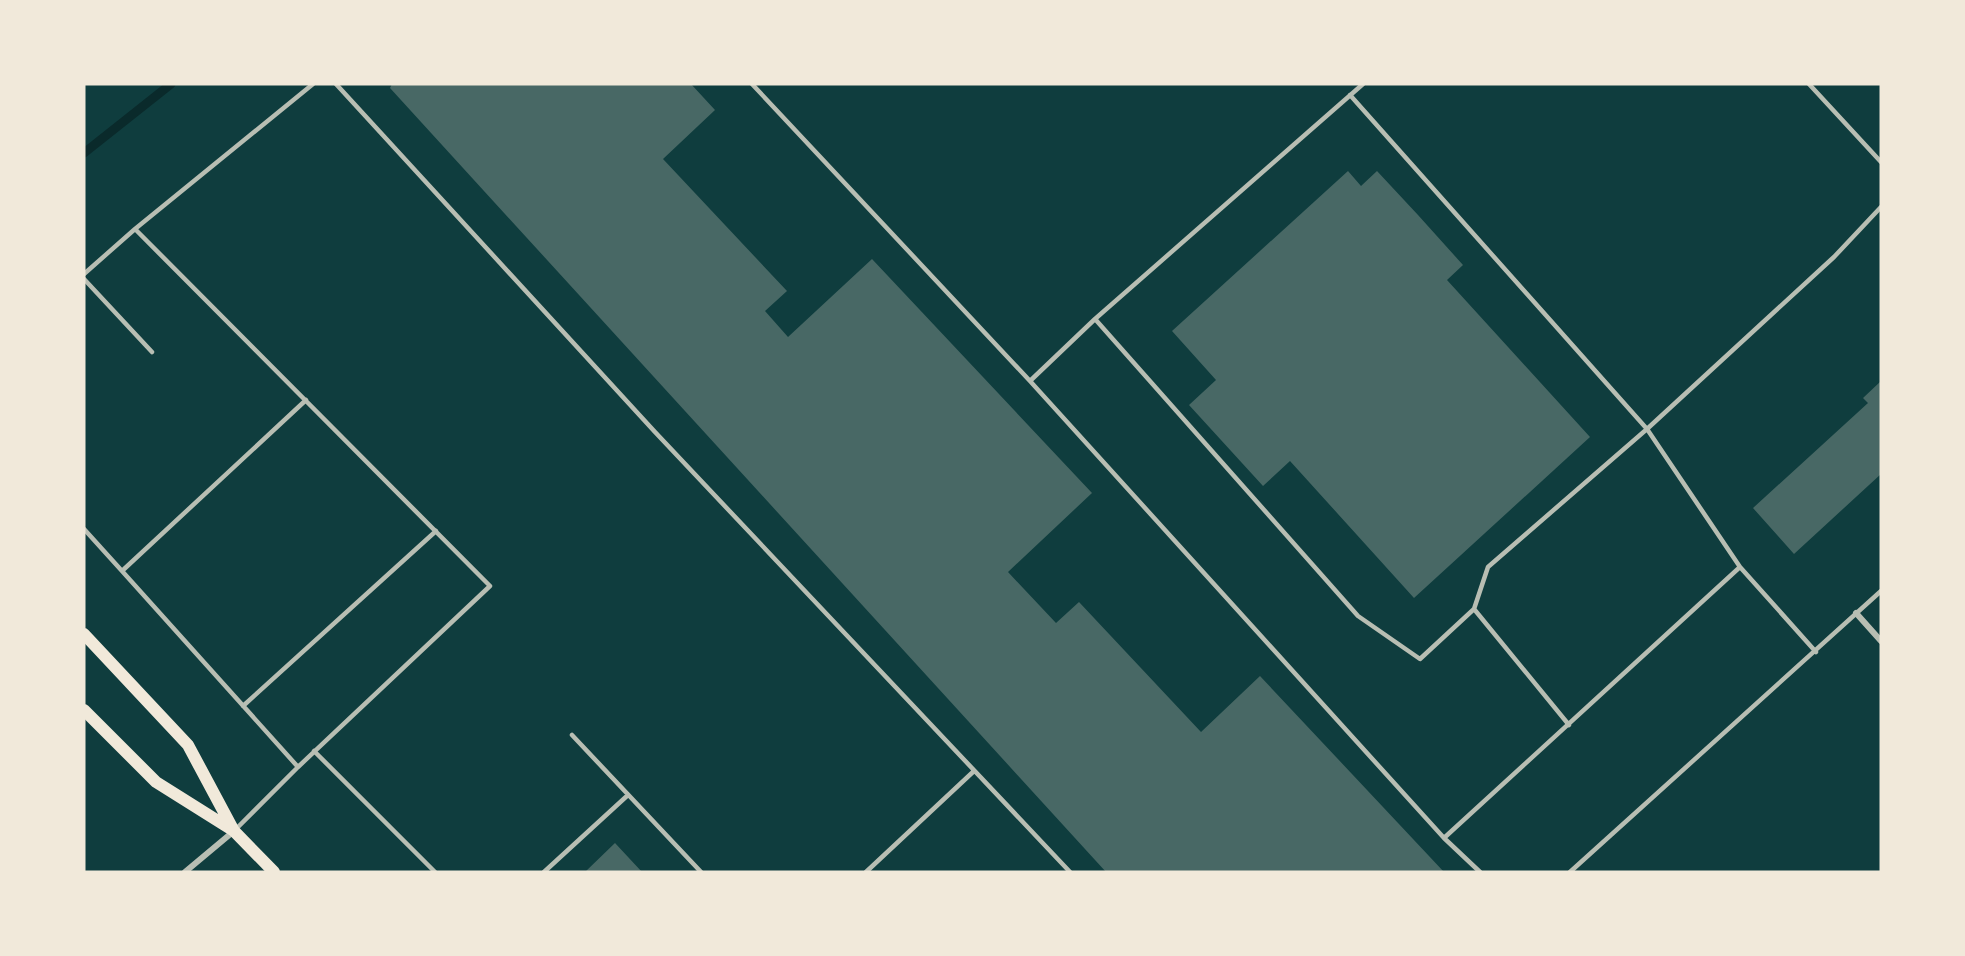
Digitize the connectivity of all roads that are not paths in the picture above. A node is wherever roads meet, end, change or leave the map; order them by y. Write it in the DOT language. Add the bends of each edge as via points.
graph roads {
  1 [pos="313,84"];
  2 [pos="336,84"];
  3 [pos="752,84"];
  4 [pos="1363,84"];
  5 [pos="1809,84"];
  6 [pos="1350,95"];
  7 [pos="1881,162"];
  8 [pos="1881,207"];
  9 [pos="135,229"];
  10 [pos="84,274"];
  11 [pos="84,279"];
  12 [pos="1095,319"];
  13 [pos="152,352"];
  14 [pos="1030,381"];
  15 [pos="306,400"];
  16 [pos="1647,429"];
  17 [pos="84,529"];
  18 [pos="436,531"];
  19 [pos="1740,567"];
  20 [pos="122,571"];
  21 [pos="1881,591"];
  22 [pos="1474,609"];
  23 [pos="1856,613"];
  24 [pos="84,634"];
  25 [pos="1881,641"];
  26 [pos="1816,652"];
  27 [pos="243,705"];
  28 [pos="84,710"];
  29 [pos="1569,725"];
  30 [pos="572,735"];
  31 [pos="314,751"];
  32 [pos="298,767"];
  33 [pos="974,771"];
  34 [pos="627,795"];
  35 [pos="234,831"];
  36 [pos="1444,838"];
  37 [pos="185,872"];
  38 [pos="274,872"];
  39 [pos="435,872"];
  40 [pos="544,872"];
  41 [pos="700,872"];
  42 [pos="866,872"];
  43 [pos="1070,872"];
  44 [pos="1480,872"];
  45 [pos="1570,872"];
  1 -- 9 [label="lane"];
  2 -- 33 [label="lane" via="655,432"];
  3 -- 14 [label="lane"];
  4 -- 6 [label="lane"];
  5 -- 7 [label="lane"];
  6 -- 12 [label="lane"];
  6 -- 16 [label="lane"];
  8 -- 16 [label="lane" via="1834,257"];
  9 -- 10 [label="lane"];
  9 -- 15 [label="lane"];
  11 -- 13 [label="lane"];
  12 -- 14 [label="lane"];
  12 -- 22 [label="lane" via="1358,616 1420,659"];
  14 -- 36 [label="lane"];
  15 -- 18 [label="lane"];
  15 -- 20 [label="lane"];
  16 -- 19 [label="lane"];
  16 -- 22 [label="lane" via="1488,567"];
  17 -- 20 [label="lane"];
  18 -- 27 [label="lane"];
  18 -- 31 [label="lane" via="490,586"];
  19 -- 26 [label="lane"];
  19 -- 29 [label="lane"];
  20 -- 27 [label="lane"];
  21 -- 23 [label="lane"];
  22 -- 29 [label="lane"];
  23 -- 25 [label="street"];
  23 -- 26 [label="lane"];
  24 -- 35 [label="main road" via="188,745"];
  26 -- 45 [label="lane"];
  27 -- 32 [label="lane"];
  28 -- 35 [label="main road" via="156,782"];
  29 -- 36 [label="lane"];
  30 -- 34 [label="lane"];
  31 -- 32 [label="lane"];
  31 -- 39 [label="lane"];
  32 -- 35 [label="lane"];
  33 -- 42 [label="lane"];
  33 -- 43 [label="lane"];
  34 -- 40 [label="lane"];
  34 -- 41 [label="lane"];
  35 -- 37 [label="street"];
  35 -- 38 [label="main road"];
  36 -- 44 [label="lane"];
}
